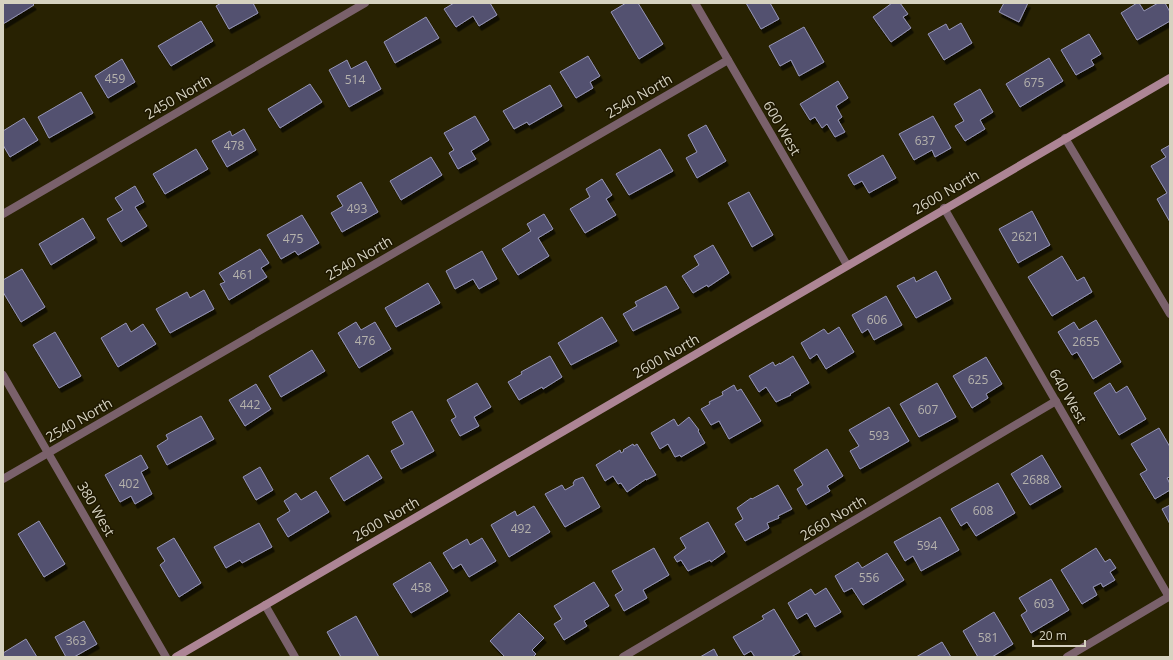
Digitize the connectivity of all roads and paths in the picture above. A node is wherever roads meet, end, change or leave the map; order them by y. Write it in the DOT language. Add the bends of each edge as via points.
graph roads {
  1 [pos="366,3"];
  2 [pos="695,3"];
  3 [pos="728,60"];
  4 [pos="1170,78"];
  5 [pos="1065,138"];
  6 [pos="944,208"];
  7 [pos="3,214"];
  8 [pos="847,265"];
  9 [pos="1170,314"];
  10 [pos="3,375"];
  11 [pos="1056,401"];
  12 [pos="49,453"];
  13 [pos="3,479"];
  14 [pos="1169,596"];
  15 [pos="265,605"];
  16 [pos="166,657"];
  17 [pos="176,657"];
  18 [pos="295,657"];
  19 [pos="623,657"];
  20 [pos="1067,657"];
  1 -- 7 [label="street, 2450 North"];
  2 -- 3 [label="street, 600 West"];
  3 -- 8 [label="street, 600 West"];
  3 -- 12 [label="street, 2540 North"];
  4 -- 5 [label="street, 2600 North"];
  5 -- 6 [label="street, 2600 North"];
  5 -- 9 [label="street"];
  6 -- 8 [label="street, 2600 North"];
  6 -- 11 [label="street, 640 West"];
  8 -- 15 [label="street, 2600 North"];
  10 -- 12 [label="street, 380 West"];
  11 -- 14 [label="street, 640 West"];
  11 -- 19 [label="street, 2660 North"];
  12 -- 13 [label="street, 2540 North"];
  12 -- 16 [label="street, 380 West"];
  14 -- 20 [label="street"];
  15 -- 17 [label="street, 2600 North"];
  15 -- 18 [label="street"];
}
